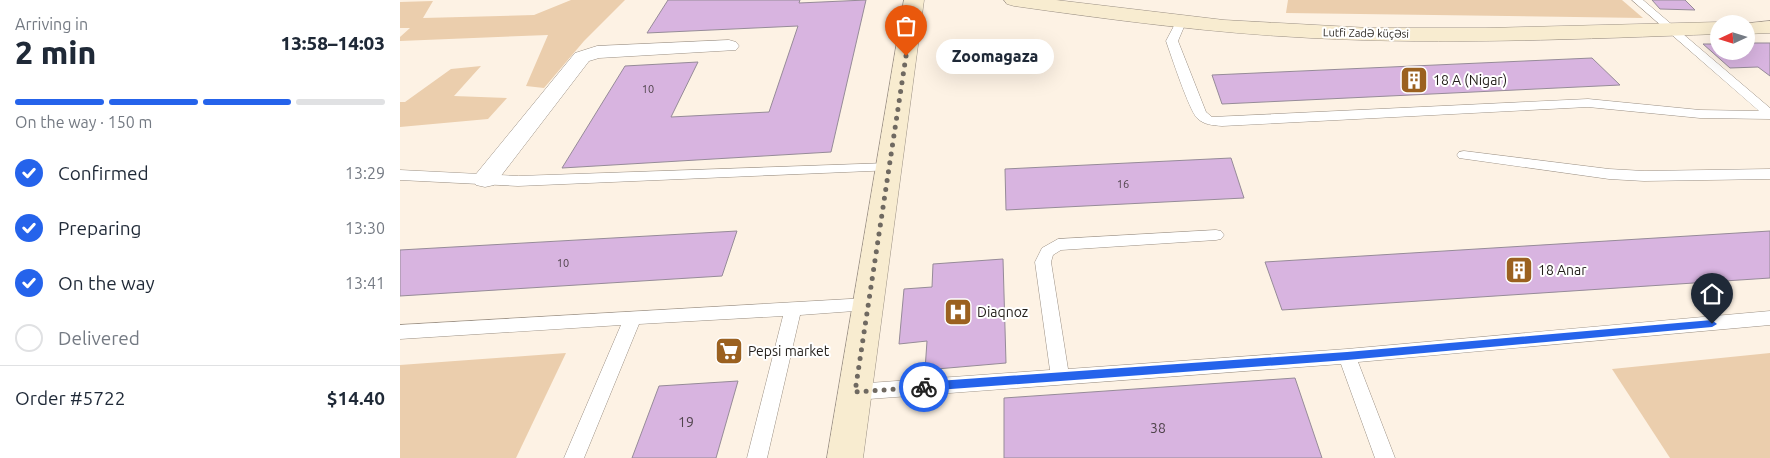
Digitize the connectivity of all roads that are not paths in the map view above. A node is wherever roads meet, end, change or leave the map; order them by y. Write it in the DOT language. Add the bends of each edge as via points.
graph roads {
  1 [pos="914,0"];
  2 [pos="1014,0"];
  3 [pos="1637,0"];
  4 [pos="1181,22"];
  5 [pos="1770,27"];
  6 [pos="1710,28"];
  7 [pos="1755,28"];
  8 [pos="1671,30"];
  9 [pos="729,46"];
  10 [pos="1770,114"];
  11 [pos="1464,155"];
  12 [pos="889,167"];
  13 [pos="1770,174"];
  14 [pos="400,175"];
  15 [pos="485,179"];
  16 [pos="1216,235"];
  17 [pos="868,304"];
  18 [pos="793,308"];
  19 [pos="633,318"];
  20 [pos="1770,318"];
  21 [pos="400,332"];
  22 [pos="1347,356"];
  23 [pos="1060,377"];
  24 [pos="855,392"];
  25 [pos="574,458"];
  26 [pos="756,458"];
  27 [pos="844,458"];
  28 [pos="1385,458"];
  1 -- 12 [label="main road"];
  2 -- 4 [label="main road, Lutfi Zadə küçəsi"];
  3 -- 8 [label="lane"];
  4 -- 8 [label="main road, Lutfi Zadə küçəsi" via="1255,29 1450,35"];
  4 -- 10 [label="lane" via="1172,41 1200,114 1209,121 1588,104 1700,114"];
  5 -- 7 [label="main road"];
  6 -- 8 [label="main road, Lutfi Zadə küçəsi"];
  8 -- 10 [label="lane"];
  9 -- 15 [label="street" via="597,52 582,57"];
  11 -- 13 [label="lane" via="1609,174"];
  12 -- 15 [label="lane" via="518,181"];
  12 -- 17 [label="main road"];
  14 -- 15 [label="lane"];
  16 -- 23 [label="lane" via="1058,246 1047,252 1043,262"];
  17 -- 18 [label="lane"];
  17 -- 24 [label="main road"];
  18 -- 19 [label="lane"];
  18 -- 26 [label="lane"];
  19 -- 21 [label="lane"];
  19 -- 25 [label="lane"];
  20 -- 22 [label="lane"];
  22 -- 23 [label="lane"];
  22 -- 28 [label="lane"];
  23 -- 24 [label="lane"];
  24 -- 27 [label="main road"];
}
